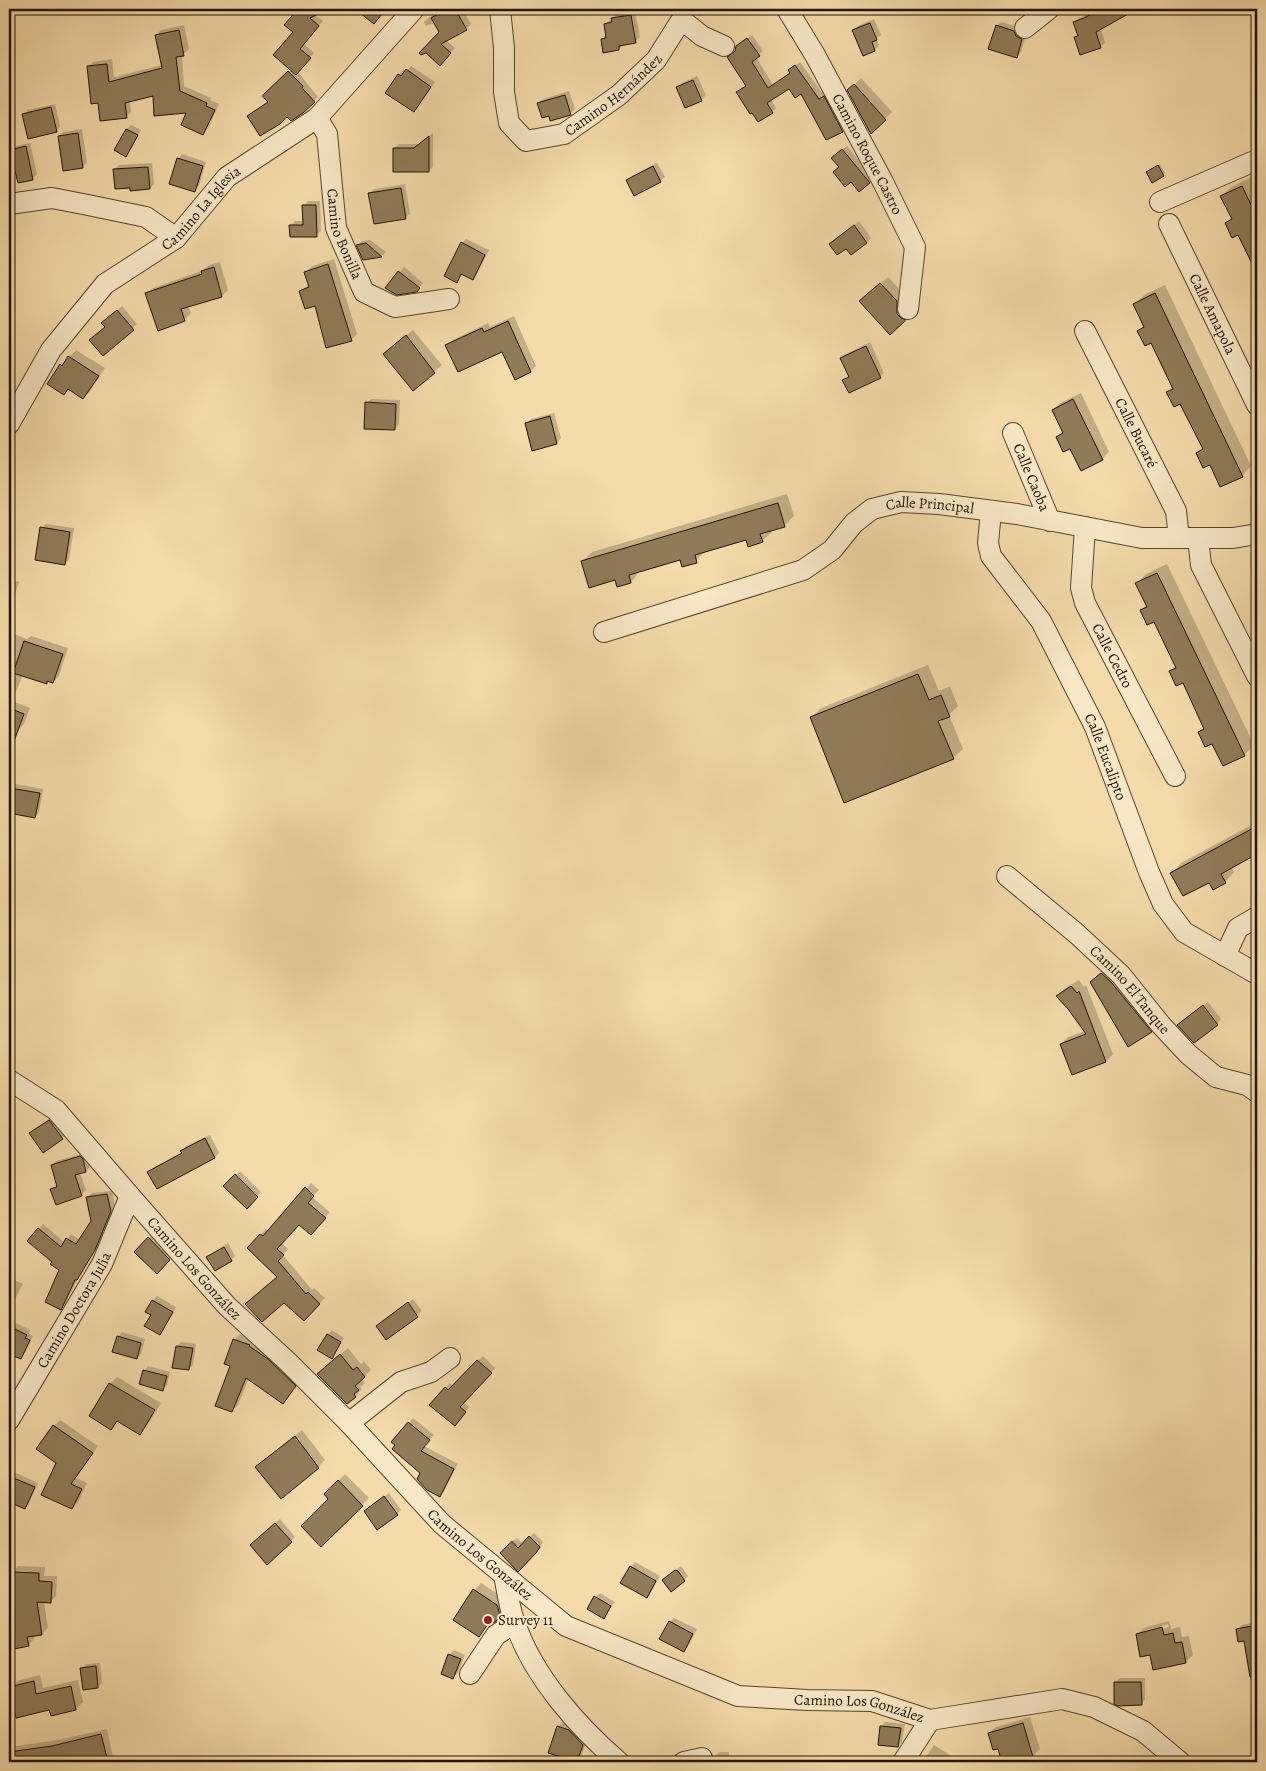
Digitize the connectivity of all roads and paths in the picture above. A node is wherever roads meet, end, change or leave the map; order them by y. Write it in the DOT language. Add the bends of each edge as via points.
graph roads {
  1 [pos="414,9"];
  2 [pos="500,9"];
  3 [pos="787,9"];
  4 [pos="1049,9"];
  5 [pos="1026,28"];
  6 [pos="724,46"];
  7 [pos="317,118"];
  8 [pos="1257,162"];
  9 [pos="1160,202"];
  10 [pos="9,204"];
  11 [pos="1169,224"];
  12 [pos="176,238"];
  13 [pos="449,299"];
  14 [pos="908,309"];
  15 [pos="1085,331"];
  16 [pos="1257,405"];
  17 [pos="9,424"];
  18 [pos="1013,433"];
  19 [pos="991,511"];
  20 [pos="1050,520"];
  21 [pos="1085,527"];
  22 [pos="1257,534"];
  23 [pos="1188,538"];
  24 [pos="604,632"];
  25 [pos="1257,676"];
  26 [pos="1175,776"];
  27 [pos="1007,876"];
  28 [pos="1257,917"];
  29 [pos="1225,956"];
  30 [pos="1257,974"];
  31 [pos="9,1080"];
  32 [pos="1257,1092"];
  33 [pos="130,1196"];
  34 [pos="450,1358"];
  35 [pos="9,1420"];
  36 [pos="349,1423"];
  37 [pos="504,1575"];
  38 [pos="514,1623"];
  39 [pos="470,1674"];
  40 [pos="930,1720"];
  41 [pos="619,1762"];
  42 [pos="903,1762"];
  43 [pos="1180,1762"];
  1 -- 7 [label="street, Camino La Iglesia"];
  2 -- 6 [label="street, Camino Hernández" via="504,92 509,123 526,141 564,134 618,95 656,60 680,22"];
  3 -- 14 [label="street, Camino Roque Castro" via="879,173 915,247"];
  4 -- 5 [label="street"];
  7 -- 12 [label="street, Camino La Iglesia" via="227,177"];
  7 -- 13 [label="street, Camino Bonilla" via="326,134 336,228 364,292 395,307"];
  8 -- 9 [label="street"];
  10 -- 12 [label="street" via="52,198 146,217"];
  11 -- 16 [label="street, Calle Amapola"];
  12 -- 17 [label="street, Camino La Iglesia" via="105,284 51,350"];
  15 -- 23 [label="street, Calle Bucaré"];
  18 -- 20 [label="street, Calle Caoba"];
  19 -- 20 [label="street, Calle Principal"];
  19 -- 24 [label="street, Calle Principal" via="901,502 872,509 832,550 803,570"];
  19 -- 29 [label="street, Calle Eucalipto" via="988,543 991,556 1042,621 1095,727 1163,904 1184,932"];
  20 -- 21 [label="street, Calle Principal"];
  21 -- 23 [label="street, Calle Principal" via="1142,538"];
  21 -- 26 [label="street, Calle Cedro" via="1081,588 1085,604"];
  22 -- 23 [label="street, Calle Principal" via="1233,538"];
  23 -- 25 [label="street, Calle Bucaré"];
  27 -- 32 [label="street, Camino El Tanque" via="1121,975 1188,1054 1216,1077 1247,1085"];
  28 -- 29 [label="street" via="1238,928"];
  29 -- 30 [label="street, Calle Eucalipto"];
  31 -- 33 [label="street, Camino Los González" via="56,1110"];
  33 -- 35 [label="street, Camino Doctora Julia" via="102,1264"];
  33 -- 36 [label="street, Camino Los González" via="227,1306"];
  34 -- 36 [label="street" via="431,1372 401,1382"];
  36 -- 37 [label="street, Camino Los González" via="442,1524"];
  37 -- 38 [label="street"];
  37 -- 40 [label="street, Camino Los González" via="566,1626 738,1696 872,1701"];
  38 -- 39 [label="street" via="496,1635"];
  38 -- 41 [label="street" via="550,1688 595,1741"];
  40 -- 42 [label="street"];
  40 -- 43 [label="street, Camino Los González" via="1062,1699 1094,1707 1142,1731"];
}
